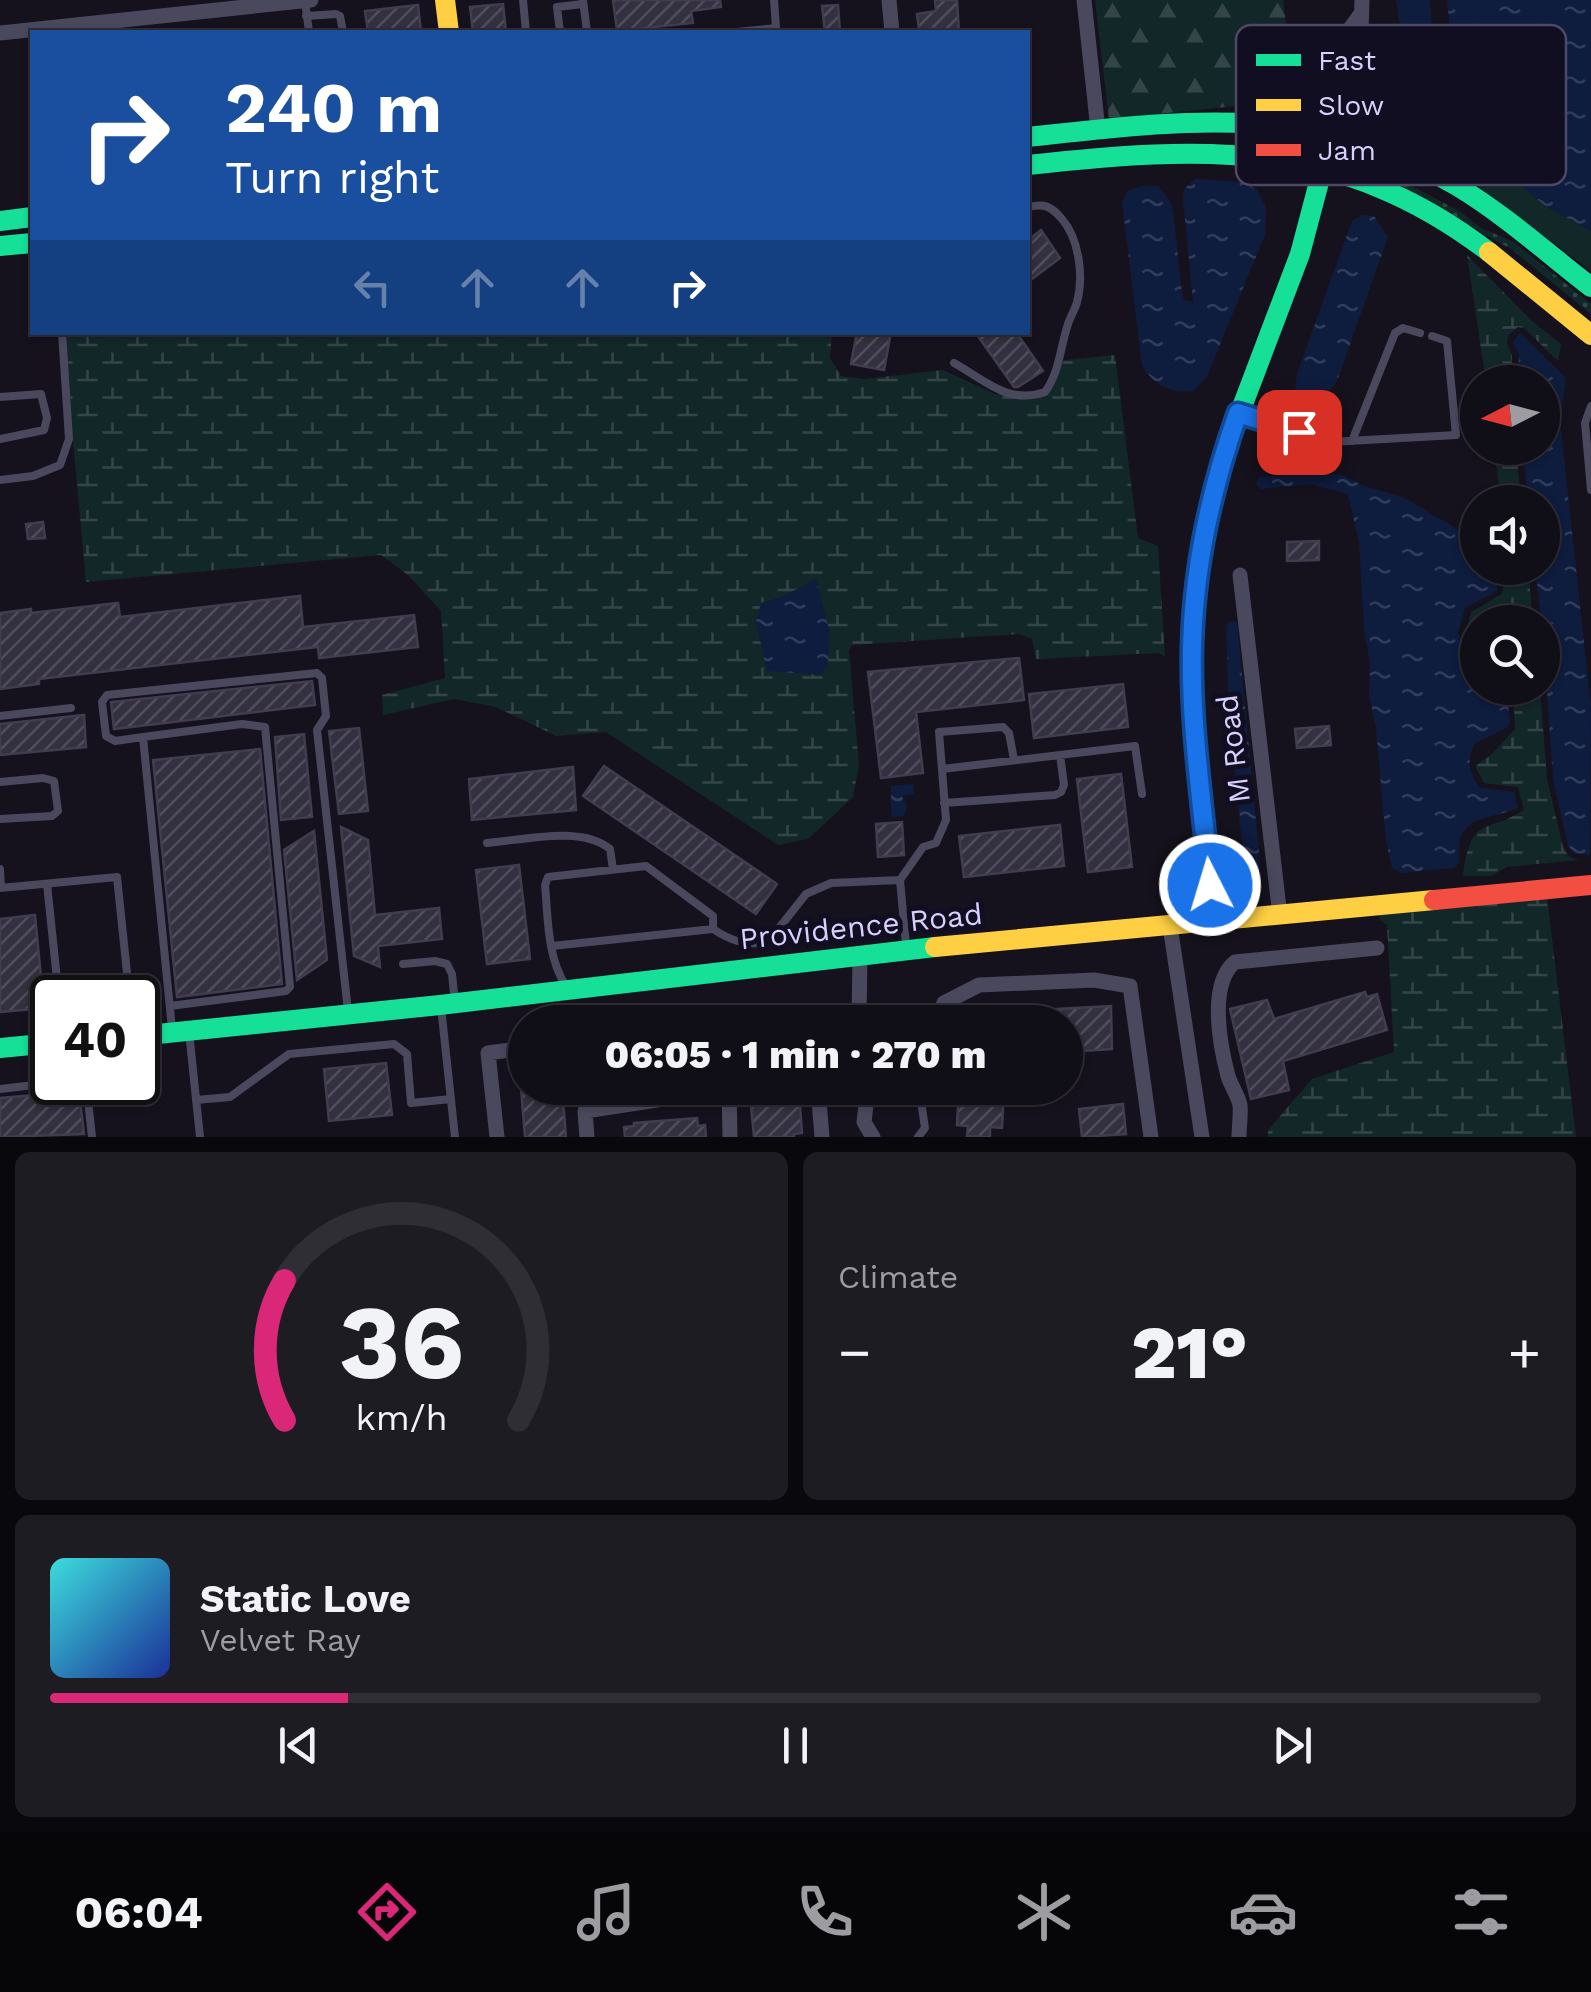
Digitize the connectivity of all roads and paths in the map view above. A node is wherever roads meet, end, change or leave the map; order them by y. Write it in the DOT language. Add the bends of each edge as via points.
graph roads {
  1 [pos="445,0"];
  2 [pos="522,0"];
  3 [pos="774,0"];
  4 [pos="889,0"];
  5 [pos="1084,0"];
  6 [pos="583,2"];
  7 [pos="307,6"];
  8 [pos="169,7"];
  9 [pos="78,28"];
  10 [pos="30,30"];
  11 [pos="39,30"];
  12 [pos="343,30"];
  13 [pos="449,30"];
  14 [pos="526,30"];
  15 [pos="560,30"];
  16 [pos="587,30"];
  17 [pos="777,30"];
  18 [pos="892,30"];
  19 [pos="0,32"];
  20 [pos="1236,121"];
  21 [pos="1098,130"];
  22 [pos="1030,138"];
  23 [pos="1236,154"];
  24 [pos="1030,165"];
  25 [pos="1318,185"];
  26 [pos="1372,185"];
  27 [pos="1455,185"];
  28 [pos="1030,206"];
  29 [pos="30,217"];
  30 [pos="0,221"];
  31 [pos="30,243"];
  32 [pos="0,246"];
  33 [pos="1591,287"];
  34 [pos="1420,333"];
  35 [pos="62,335"];
  36 [pos="1591,335"];
  37 [pos="1432,336"];
  38 [pos="954,363"];
  39 [pos="0,396"];
  40 [pos="1591,406"];
  41 [pos="1238,413"];
  42 [pos="0,439"];
  43 [pos="1352,441"];
  44 [pos="1588,445"];
  45 [pos="0,480"];
  46 [pos="1591,490"];
  47 [pos="1240,575"];
  48 [pos="71,708"];
  49 [pos="0,716"];
  50 [pos="143,737"];
  51 [pos="1060,755"];
  52 [pos="1014,760"];
  53 [pos="942,770"];
  54 [pos="0,782"];
  55 [pos="1142,794"];
  56 [pos="944,803"];
  57 [pos="0,820"];
  58 [pos="487,843"];
  59 [pos="613,869"];
  60 [pos="0,870"];
  61 [pos="900,880"];
  62 [pos="46,884"];
  63 [pos="1591,885"];
  64 [pos="1,888"];
  65 [pos="1280,916"];
  66 [pos="1214,922"];
  67 [pos="1170,926"];
  68 [pos="713,929"];
  69 [pos="552,946"];
  70 [pos="1377,948"];
  71 [pos="907,950"];
  72 [pos="860,954"];
  73 [pos="404,964"];
  74 [pos="56,975"];
  75 [pos="127,975"];
  76 [pos="568,989"];
  77 [pos="448,1004"];
  78 [pos="859,1005"];
  79 [pos="944,1005"];
  80 [pos="170,1006"];
  81 [pos="348,1014"];
  82 [pos="181,1032"];
  83 [pos="160,1034"];
  84 [pos="30,1045"];
  85 [pos="0,1048"];
  86 [pos="508,1050"];
  87 [pos="30,1085"];
  88 [pos="0,1088"];
  89 [pos="451,1099"];
  90 [pos="196,1100"];
  91 [pos="89,1105"];
  92 [pos="627,1105"];
  93 [pos="729,1105"];
  94 [pos="819,1105"];
  95 [pos="866,1105"];
  96 [pos="922,1105"];
  97 [pos="92,1137"];
  98 [pos="200,1137"];
  99 [pos="455,1137"];
  100 [pos="497,1137"];
  101 [pos="587,1137"];
  102 [pos="730,1137"];
  103 [pos="822,1137"];
  104 [pos="873,1137"];
  105 [pos="918,1137"];
  106 [pos="1151,1137"];
  107 [pos="1202,1137"];
  108 [pos="1239,1137"];
  1 -- 13 [label="street"];
  2 -- 14 [label="lane"];
  3 -- 17 [label="lane"];
  4 -- 18 [label="street"];
  5 -- 21 [label="street"];
  6 -- 15 [label="lane" via="557,7"];
  6 -- 16 [label="lane"];
  7 -- 8 [label="street"];
  7 -- 12 [label="lane" via="340,16"];
  8 -- 9 [label="street"];
  9 -- 11 [label="street"];
  10 -- 19 [label="street"];
  20 -- 21 [label="street"];
  21 -- 22 [label="street"];
  23 -- 24 [label="street" via="1193,150"];
  25 -- 41 [label="street" via="1289,289"];
  26 -- 36 [label="street" via="1450,224"];
  27 -- 33 [label="street"];
  28 -- 38 [label="lane" via="1052,207 1070,229 1079,262 1076,306 1055,378 1046,392 1018,398"];
  29 -- 30 [label="street"];
  31 -- 32 [label="street"];
  34 -- 43 [label="lane" via="1395,332"];
  35 -- 45 [label="lane" via="69,438 60,466"];
  37 -- 43 [label="lane" via="1448,341 1456,435"];
  39 -- 42 [label="lane" via="41,394 47,425"];
  40 -- 44 [label="lane" via="1584,422"];
  41 -- 43 [label="lane" via="1330,442"];
  41 -- 66 [label="street" via="1210,501 1192,648"];
  44 -- 46 [label="lane"];
  47 -- 65 [label="street, M Road"];
  48 -- 49 [label="lane"];
  50 -- 80 [label="lane"];
  50 -- 80 [label="lane" via="265,727 290,987"];
  50 -- 81 [label="lane" via="106,736 106,695 318,673 322,678 326,716 316,730"];
  51 -- 52 [label="lane"];
  51 -- 55 [label="lane" via="1135,746"];
  51 -- 56 [label="lane" via="1064,785 1055,795"];
  52 -- 53 [label="lane"];
  52 -- 53 [label="lane" via="1003,727 939,732"];
  53 -- 56 [label="lane"];
  54 -- 57 [label="lane" via="54,781 58,811"];
  56 -- 61 [label="lane" via="946,820 936,843 923,846"];
  58 -- 59 [label="lane" via="585,836 610,849"];
  59 -- 68 [label="lane" via="646,866 713,916"];
  59 -- 69 [label="lane" via="548,876"];
  60 -- 64 [label="lane"];
  61 -- 68 [label="lane" via="831,883 806,894 768,942 732,941"];
  61 -- 71 [label="lane"];
  62 -- 64 [label="lane"];
  62 -- 74 [label="lane"];
  62 -- 75 [label="lane" via="117,877"];
  63 -- 65 [label="street, Providence Road"];
  65 -- 66 [label="street, Providence Road"];
  66 -- 67 [label="street, Providence Road"];
  67 -- 71 [label="street, Providence Road"];
  67 -- 107 [label="street"];
  68 -- 69 [label="lane"];
  69 -- 76 [label="lane" via="556,972"];
  70 -- 108 [label="street" via="1235,962 1226,970 1219,1034 1240,1104"];
  71 -- 72 [label="street, Providence Road"];
  72 -- 76 [label="street, Providence Road"];
  72 -- 78 [label="street"];
  73 -- 77 [label="lane" via="447,964"];
  76 -- 77 [label="street, Providence Road"];
  77 -- 81 [label="street, Providence Road"];
  77 -- 89 [label="lane"];
  79 -- 106 [label="street" via="979,986 1094,980 1130,986"];
  80 -- 82 [label="lane"];
  81 -- 82 [label="street, Providence Road"];
  82 -- 83 [label="street, Providence Road"];
  82 -- 90 [label="lane"];
  84 -- 85 [label="street"];
  86 -- 100 [label="street" via="488,1053"];
  87 -- 88 [label="lane"];
  89 -- 90 [label="lane" via="411,1103 406,1054 394,1044 290,1054 230,1096"];
  89 -- 99 [label="lane"];
  90 -- 98 [label="lane"];
  91 -- 97 [label="lane"];
  92 -- 101 [label="street" via="585,1112"];
  93 -- 102 [label="street"];
  94 -- 103 [label="street"];
  95 -- 104 [label="street" via="864,1122"];
  96 -- 105 [label="lane" via="925,1128"];
}
